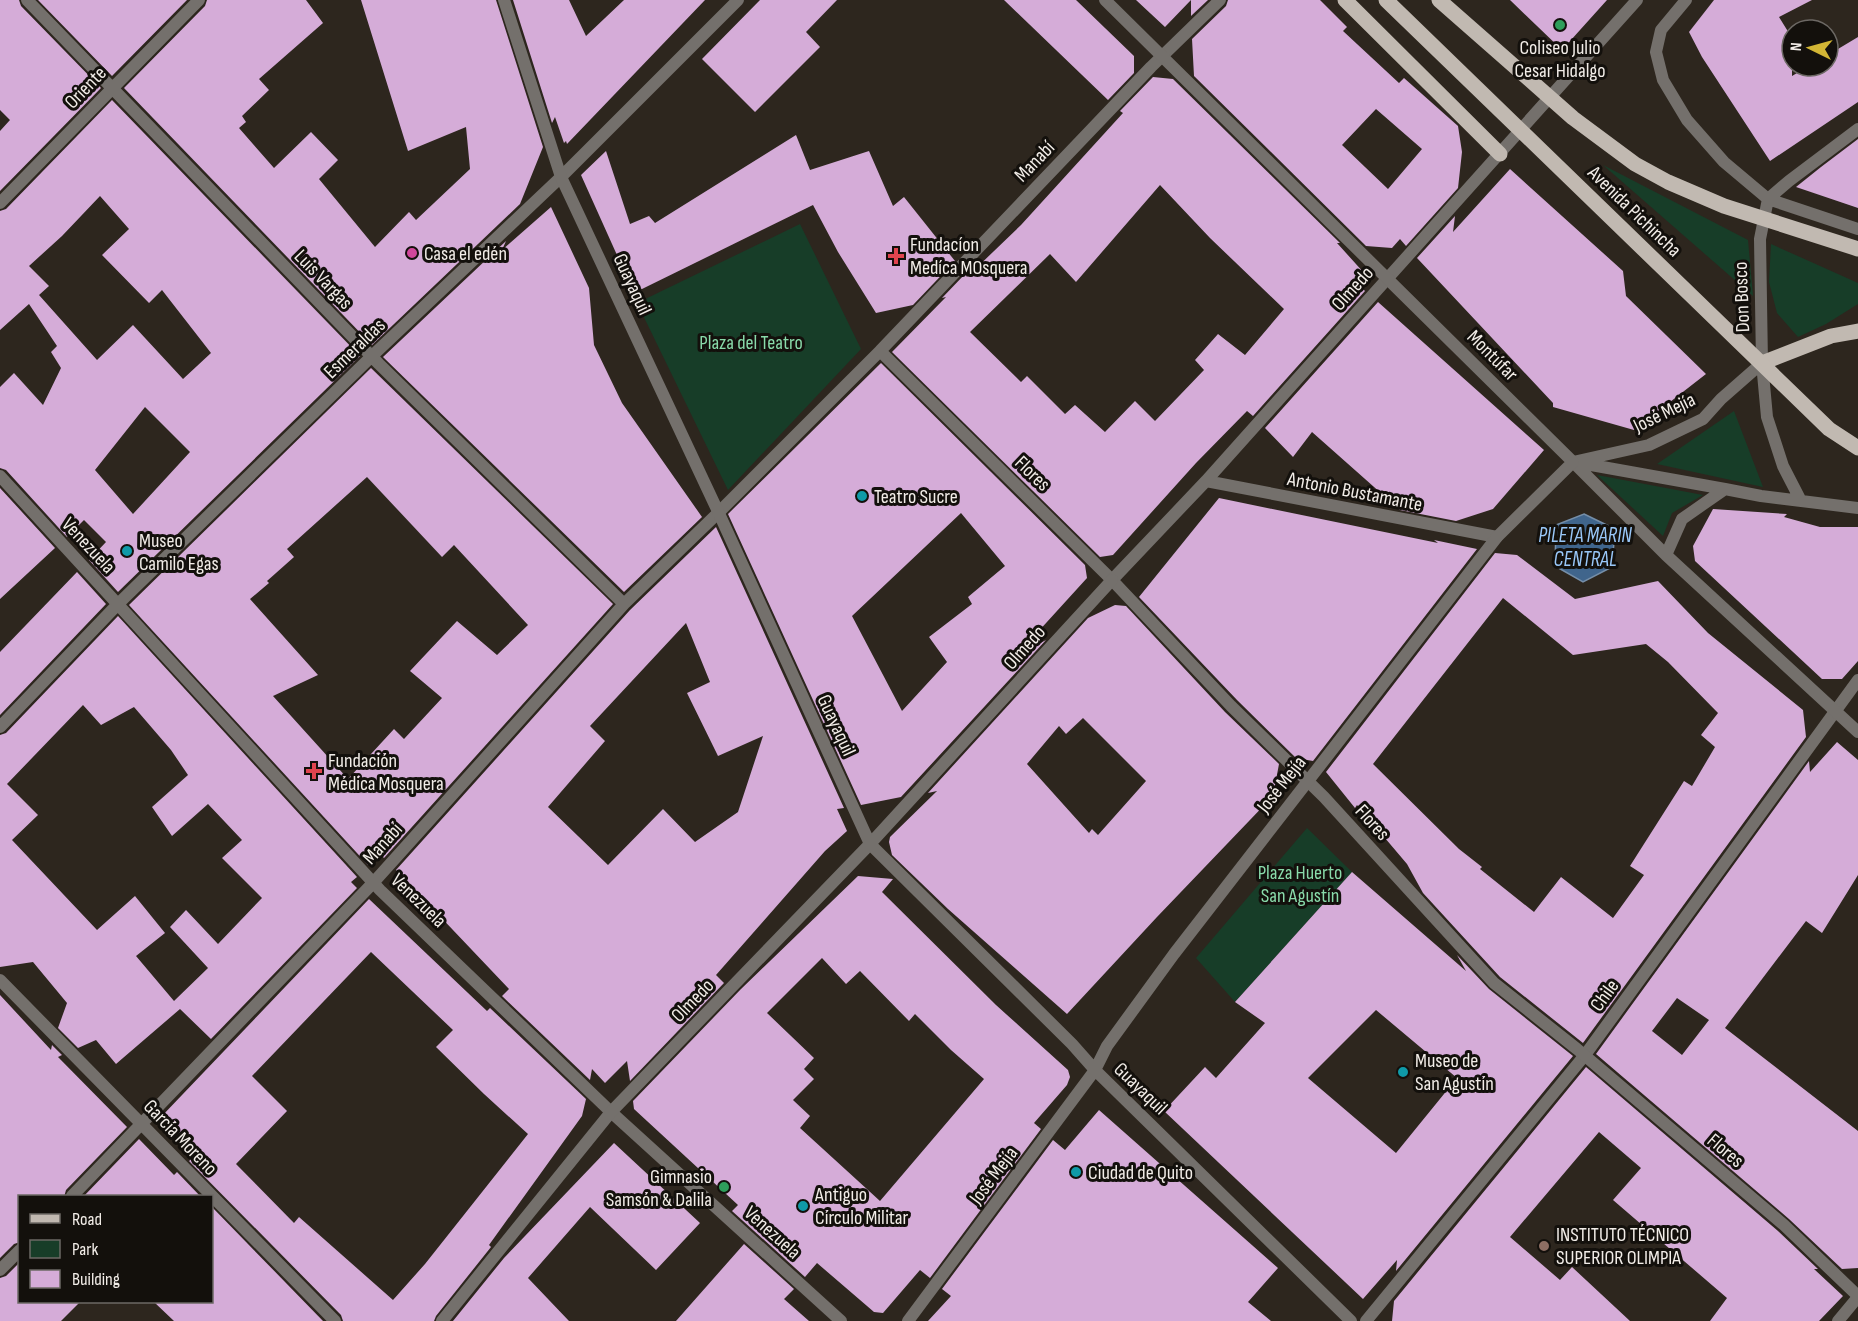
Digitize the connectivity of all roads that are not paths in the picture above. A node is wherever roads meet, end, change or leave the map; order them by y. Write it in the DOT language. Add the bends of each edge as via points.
graph roads {
  1 [pos="27,0"];
  2 [pos="199,0"];
  3 [pos="504,0"];
  4 [pos="738,0"];
  5 [pos="1105,0"];
  6 [pos="1220,0"];
  7 [pos="1345,0"];
  8 [pos="1386,0"];
  9 [pos="1438,0"];
  10 [pos="1637,0"];
  11 [pos="1686,0"];
  12 [pos="1162,56"];
  13 [pos="111,88"];
  14 [pos="1858,129"];
  15 [pos="1500,154"];
  16 [pos="561,177"];
  17 [pos="1768,199"];
  18 [pos="0,203"];
  19 [pos="1858,228"];
  20 [pos="1858,249"];
  21 [pos="1388,278"];
  22 [pos="1858,331"];
  23 [pos="880,351"];
  24 [pos="372,356"];
  25 [pos="1762,363"];
  26 [pos="1858,448"];
  27 [pos="1573,462"];
  28 [pos="0,476"];
  29 [pos="1206,481"];
  30 [pos="1725,489"];
  31 [pos="1801,501"];
  32 [pos="1858,508"];
  33 [pos="718,513"];
  34 [pos="1497,537"];
  35 [pos="1666,555"];
  36 [pos="1112,580"];
  37 [pos="118,604"];
  38 [pos="624,604"];
  39 [pos="1858,680"];
  40 [pos="1835,710"];
  41 [pos="0,727"];
  42 [pos="1858,732"];
  43 [pos="1308,780"];
  44 [pos="870,844"];
  45 [pos="373,883"];
  46 [pos="0,980"];
  47 [pos="1585,1055"];
  48 [pos="1095,1070"];
  49 [pos="611,1112"];
  50 [pos="142,1125"];
  51 [pos="74,1195"];
  52 [pos="211,1195"];
  53 [pos="213,1197"];
  54 [pos="18,1252"];
  55 [pos="0,1270"];
  56 [pos="1858,1296"];
  57 [pos="334,1321"];
  58 [pos="442,1321"];
  59 [pos="841,1321"];
  60 [pos="908,1321"];
  61 [pos="1352,1321"];
  62 [pos="1365,1321"];
  63 [pos="1838,1321"];
  1 -- 13 [label="street, Luis Vargas"];
  2 -- 13 [label="street, Oriente"];
  3 -- 16 [label="street, Guayaquil"];
  4 -- 16 [label="street, Esmeraldas"];
  5 -- 12 [label="street, Montúfar"];
  6 -- 12 [label="street, Manabí"];
  7 -- 15 [label="main road"];
  8 -- 26 [label="main road, Avenida Pichincha, bridge" via="1829,429"];
  9 -- 20 [label="main road, Avenida Pichincha, bridge" via="1573,118 1635,164 1724,206"];
  10 -- 15 [label="street, Olmedo"];
  11 -- 17 [label="street" via="1660,30 1656,52 1663,80 1687,120 1724,162"];
  12 -- 21 [label="street, Montúfar"];
  12 -- 23 [label="street, Manabí"];
  13 -- 18 [label="street, Oriente"];
  13 -- 24 [label="street, Luis Vargas"];
  14 -- 17 [label="street"];
  15 -- 21 [label="street, Olmedo"];
  16 -- 24 [label="street, Esmeraldas"];
  16 -- 33 [label="street, Guayaquil"];
  17 -- 19 [label="street"];
  17 -- 25 [label="street, Don Bosco" via="1759,250"];
  21 -- 27 [label="street, Montúfar"];
  21 -- 29 [label="street, Olmedo"];
  22 -- 25 [label="main road" via="1831,336"];
  23 -- 33 [label="street, Manabí"];
  23 -- 36 [label="street, Flores"];
  24 -- 37 [label="street, Esmeraldas"];
  24 -- 38 [label="street, Luis Vargas"];
  25 -- 27 [label="street, José Mejía" via="1702,419 1649,445"];
  25 -- 31 [label="street, Don Bosco" via="1767,417 1782,466"];
  27 -- 30 [label="street"];
  27 -- 34 [label="street, José Mejía"];
  27 -- 35 [label="street, Montúfar"];
  28 -- 37 [label="street, Venezuela"];
  29 -- 34 [label="street, Antonio Bustamante"];
  29 -- 36 [label="street, Olmedo"];
  30 -- 31 [label="street"];
  30 -- 35 [label="street" via="1682,519"];
  31 -- 32 [label="street"];
  33 -- 38 [label="street, Manabí"];
  33 -- 44 [label="street, Guayaquil"];
  34 -- 43 [label="street, José Mejía"];
  35 -- 40 [label="street, Montúfar"];
  36 -- 43 [label="street, Flores" via="1231,706"];
  36 -- 44 [label="street, Olmedo"];
  37 -- 41 [label="street, Esmeraldas"];
  37 -- 45 [label="street, Venezuela"];
  38 -- 45 [label="street, Manabí"];
  39 -- 40 [label="street, Chile"];
  40 -- 42 [label="street, Montúfar"];
  40 -- 47 [label="street, Chile"];
  43 -- 47 [label="street, Flores" via="1494,983"];
  43 -- 48 [label="street, José Mejía" via="1167,964 1107,1046"];
  44 -- 48 [label="street, Guayaquil"];
  44 -- 49 [label="street, Olmedo"];
  45 -- 49 [label="street, Venezuela"];
  45 -- 50 [label="street, Manabí"];
  46 -- 50 [label="street, García Moreno"];
  47 -- 56 [label="street, Flores" via="1784,1225"];
  47 -- 62 [label="street, Chile"];
  48 -- 60 [label="street, José Mejía"];
  48 -- 61 [label="street, Guayaquil"];
  49 -- 58 [label="street, Olmedo"];
  49 -- 59 [label="street, Venezuela"];
  50 -- 51 [label="street, Manabí"];
  50 -- 52 [label="street, García Moreno"];
  53 -- 57 [label="street, García Moreno"];
  54 -- 55 [label="street"];
  56 -- 63 [label="street"];
}
